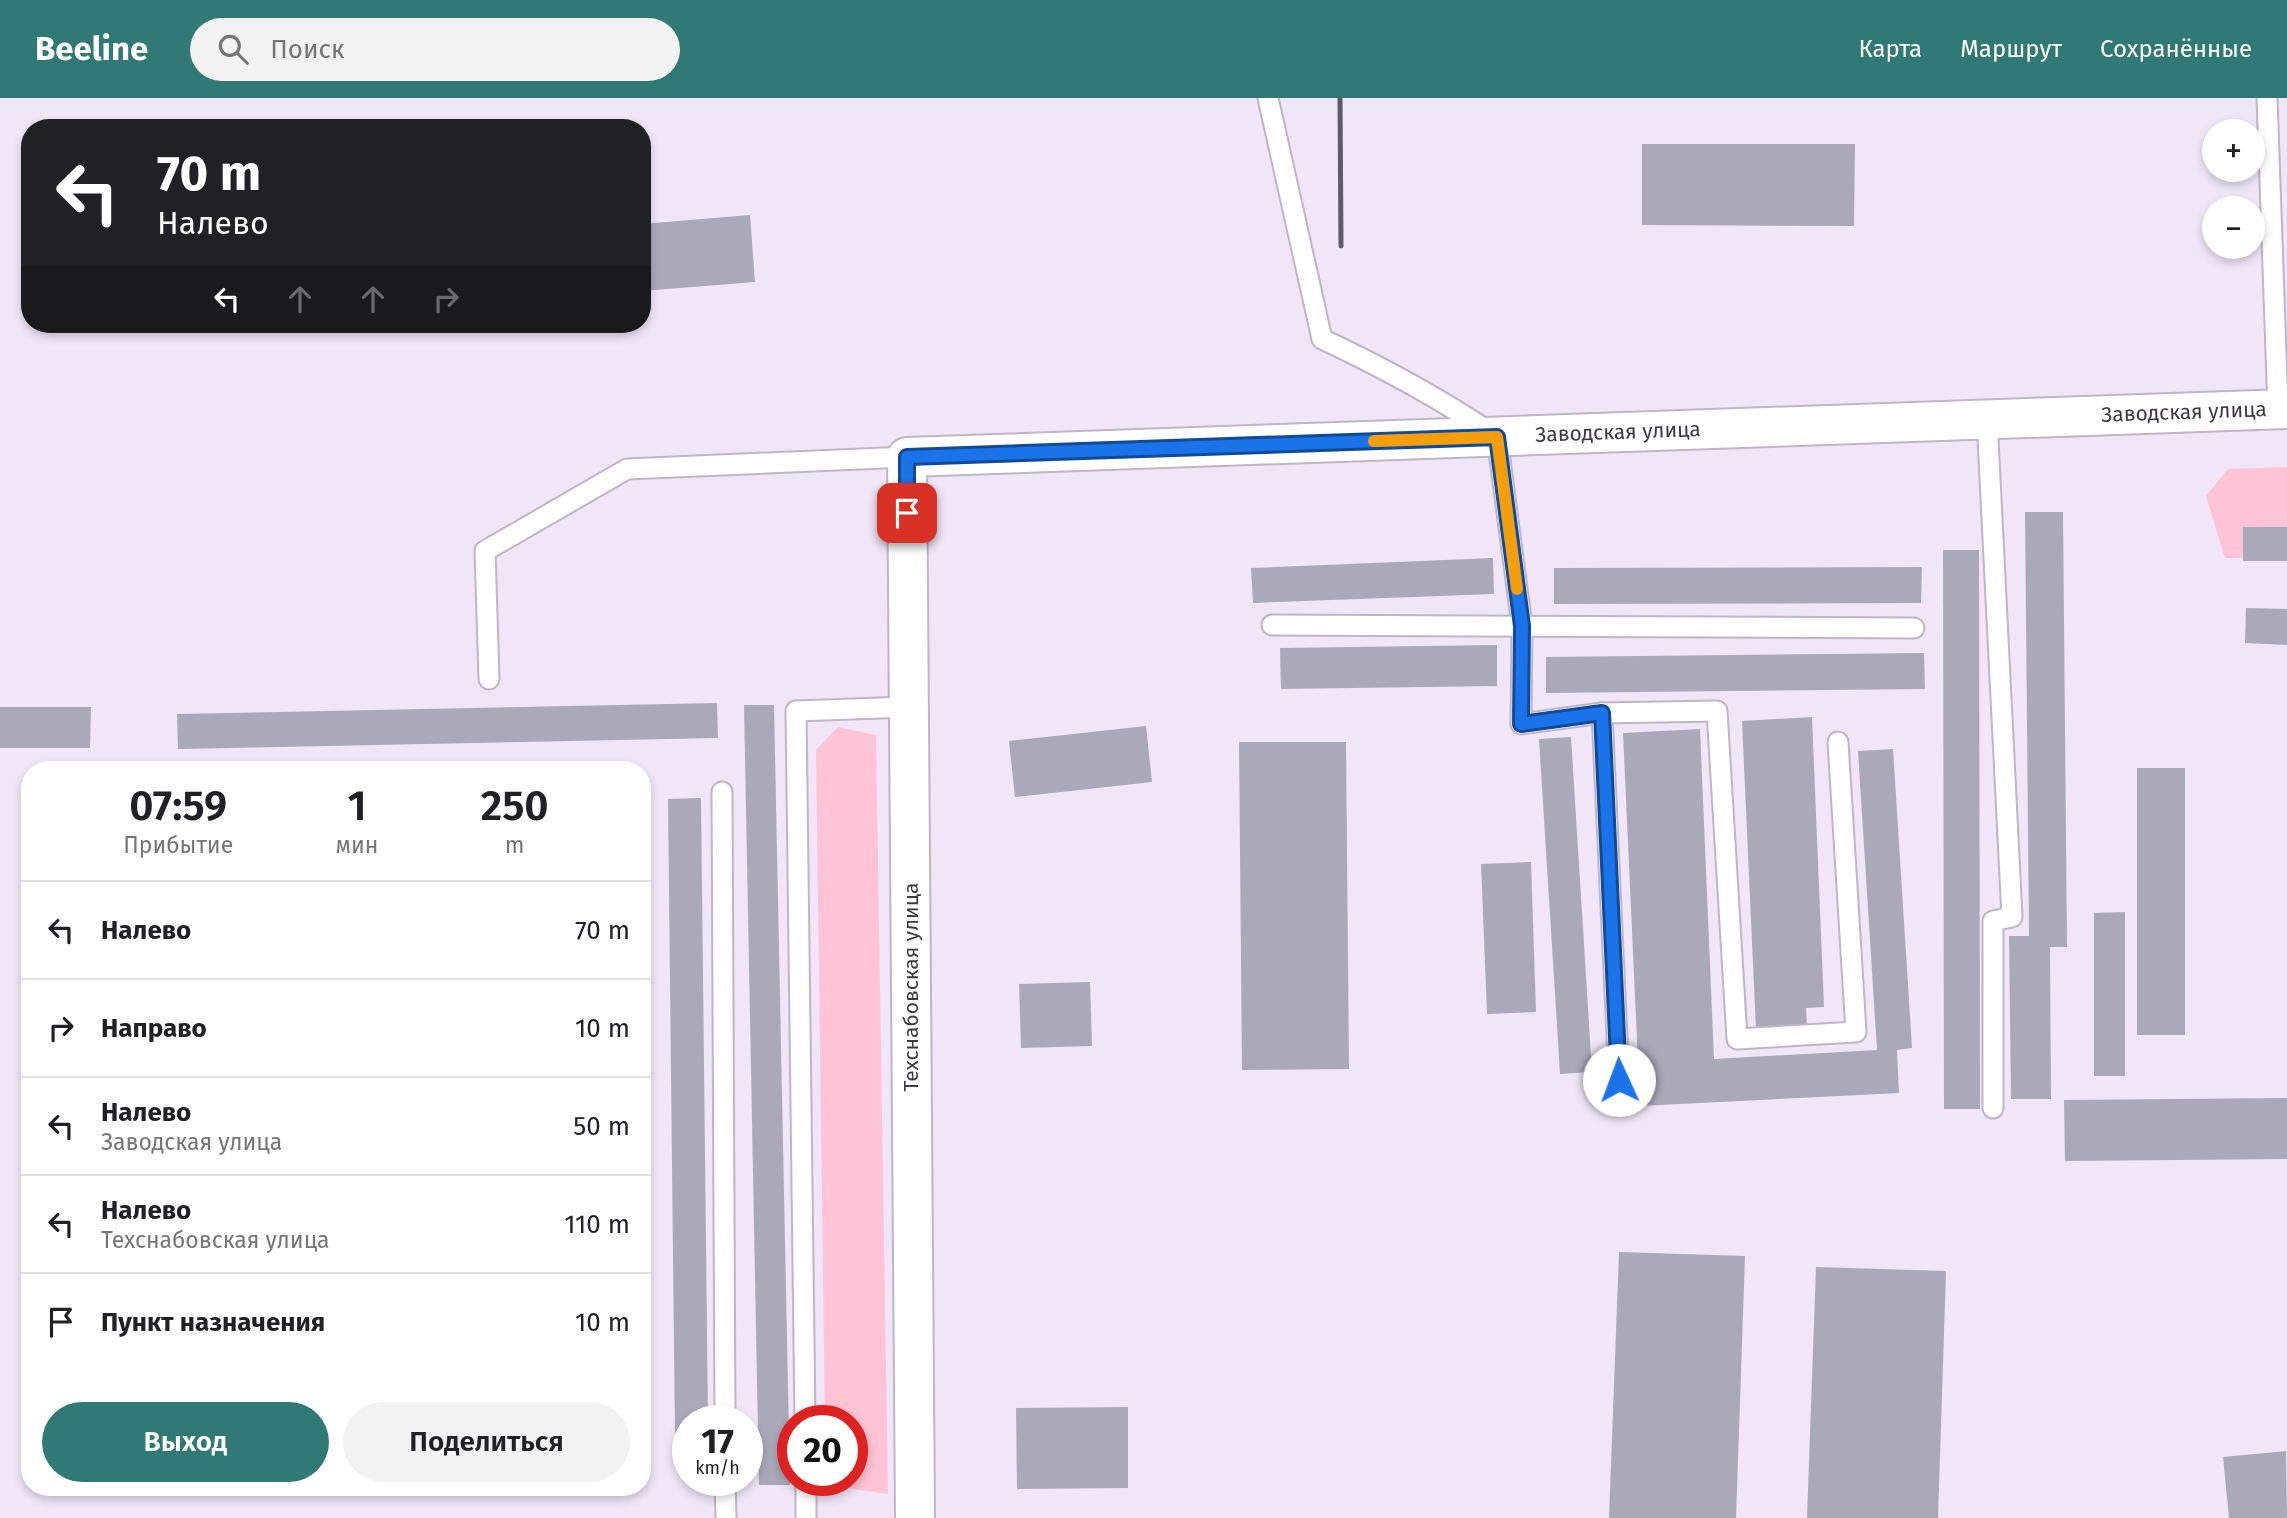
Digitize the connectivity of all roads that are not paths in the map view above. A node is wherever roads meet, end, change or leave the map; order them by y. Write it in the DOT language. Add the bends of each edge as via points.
graph roads {
  1 [pos="1268,98"];
  2 [pos="2267,98"];
  3 [pos="2282,409"];
  4 [pos="1987,419"];
  5 [pos="1497,437"];
  6 [pos="907,457"];
  7 [pos="1272,625"];
  8 [pos="1522,626"];
  9 [pos="1914,628"];
  10 [pos="489,679"];
  11 [pos="909,707"];
  12 [pos="1602,713"];
  13 [pos="1838,742"];
  14 [pos="722,792"];
  15 [pos="1619,1080"];
  16 [pos="1993,1108"];
  17 [pos="725,1405"];
  18 [pos="805,1405"];
  19 [pos="725,1496"];
  20 [pos="806,1496"];
  21 [pos="726,1518"];
  22 [pos="806,1518"];
  23 [pos="915,1518"];
  1 -- 5 [label="lane" via="1322,339 1388,370"];
  2 -- 3 [label="lane"];
  3 -- 4 [label="street, Заводская улица"];
  4 -- 5 [label="street, Заводская улица"];
  4 -- 16 [label="lane" via="2012,917 1993,921"];
  5 -- 6 [label="street, Заводская улица"];
  5 -- 8 [label="lane"];
  6 -- 10 [label="lane" via="627,469 485,551"];
  6 -- 11 [label="street, Техснабовская улица"];
  7 -- 8 [label="lane"];
  8 -- 9 [label="lane"];
  8 -- 12 [label="lane" via="1521,724"];
  11 -- 18 [label="lane" via="796,711"];
  11 -- 23 [label="street, Техснабовская улица"];
  12 -- 13 [label="lane" via="1717,711 1737,1039 1856,1032"];
  12 -- 15 [label="lane"];
  14 -- 17 [label="lane"];
  19 -- 21 [label="lane"];
  20 -- 22 [label="lane"];
}
